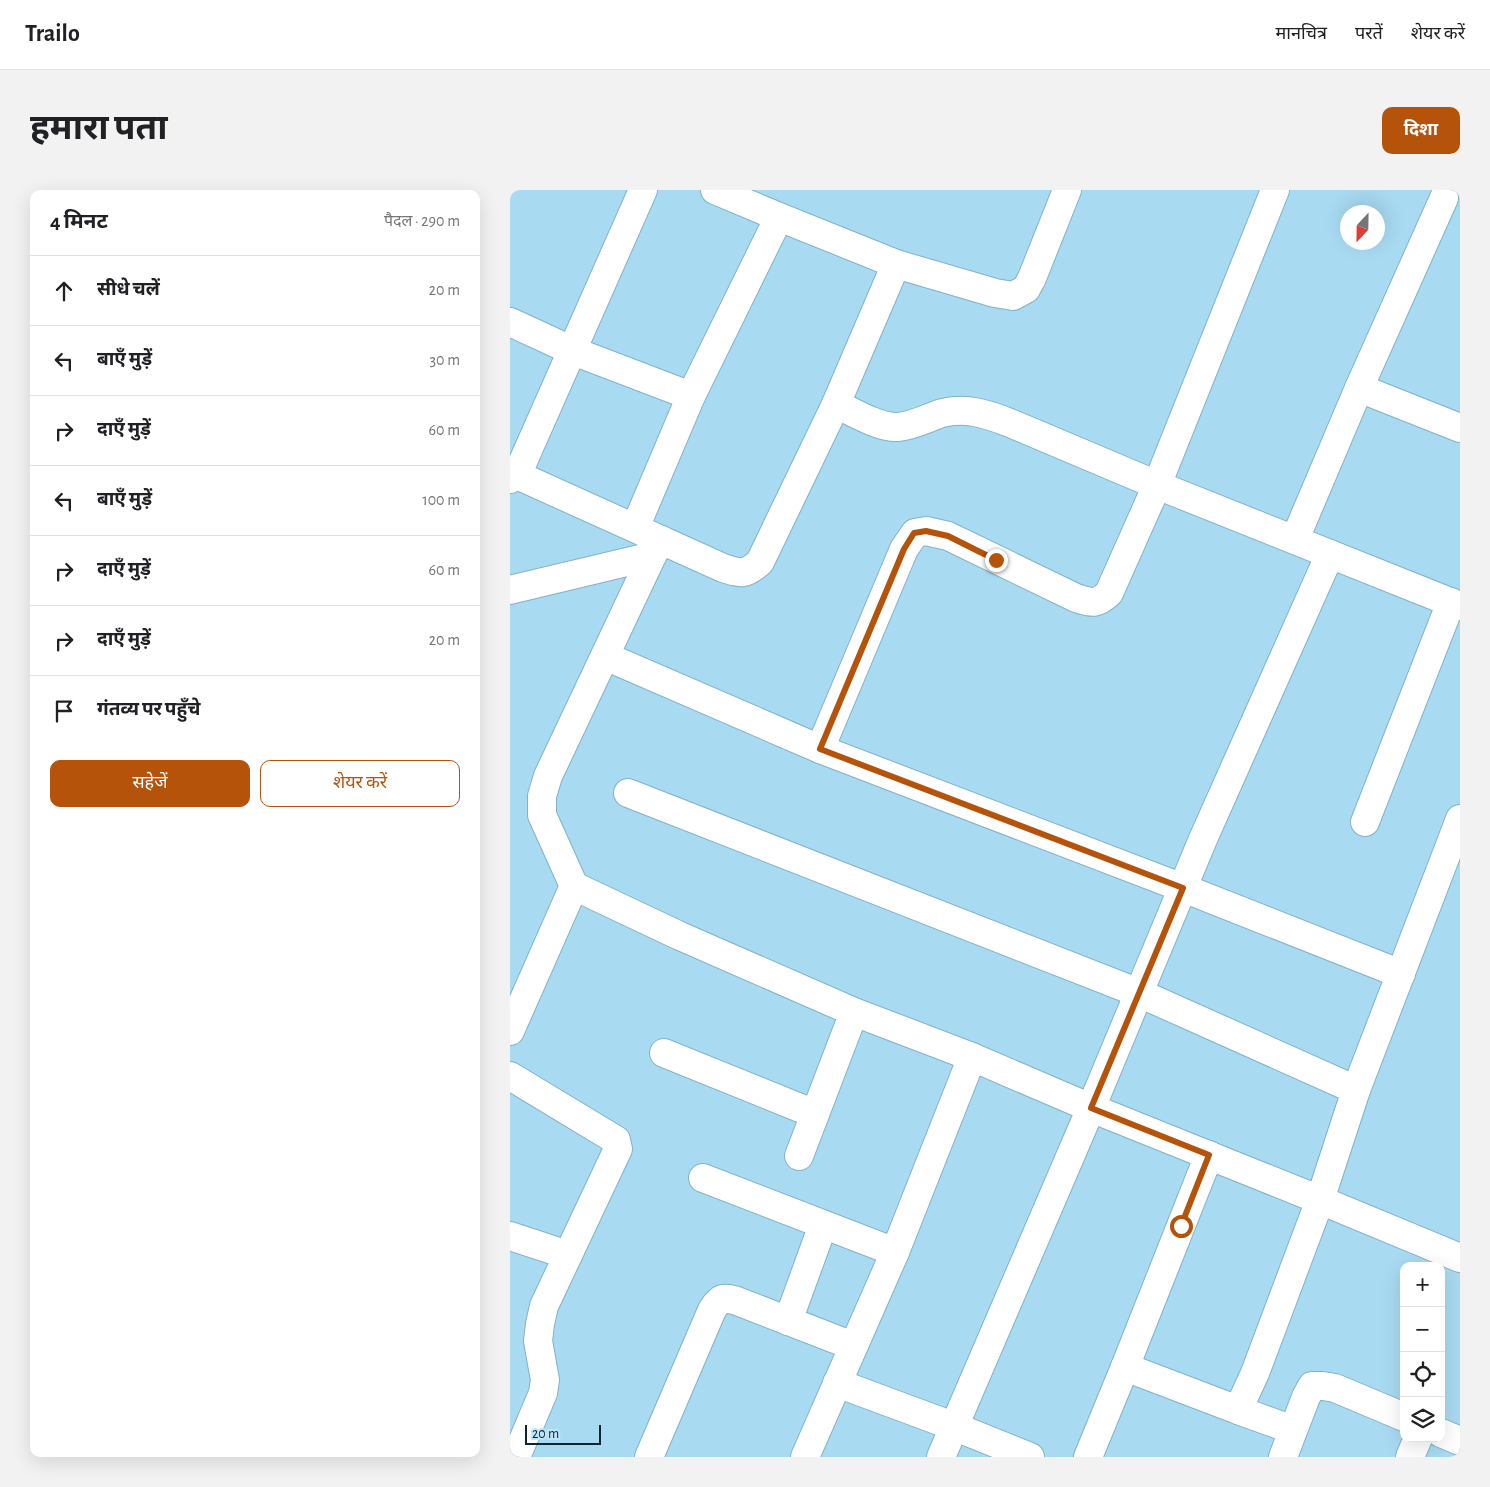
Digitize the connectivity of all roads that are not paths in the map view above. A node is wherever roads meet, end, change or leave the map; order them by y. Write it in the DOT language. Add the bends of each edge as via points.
graph roads {
  1 [pos="643,190"];
  2 [pos="715,190"];
  3 [pos="1067,190"];
  4 [pos="1275,190"];
  5 [pos="1443,198"];
  6 [pos="778,217"];
  7 [pos="896,264"];
  8 [pos="510,322"];
  9 [pos="573,351"];
  10 [pos="1359,388"];
  11 [pos="691,396"];
  12 [pos="836,404"];
  13 [pos="1460,428"];
  14 [pos="513,477"];
  15 [pos="1158,485"];
  16 [pos="635,528"];
  17 [pos="1294,539"];
  18 [pos="656,548"];
  19 [pos="1330,554"];
  20 [pos="510,590"];
  21 [pos="1455,604"];
  22 [pos="605,656"];
  23 [pos="820,749"];
  24 [pos="628,793"];
  25 [pos="1460,819"];
  26 [pos="1365,822"];
  27 [pos="574,886"];
  28 [pos="1183,888"];
  29 [pos="1401,974"];
  30 [pos="1139,993"];
  31 [pos="854,1012"];
  32 [pos="510,1031"];
  33 [pos="664,1054"];
  34 [pos="972,1057"];
  35 [pos="510,1076"];
  36 [pos="1356,1090"];
  37 [pos="1091,1108"];
  38 [pos="815,1114"];
  39 [pos="1209,1155"];
  40 [pos="799,1156"];
  41 [pos="703,1178"];
  42 [pos="1320,1200"];
  43 [pos="823,1225"];
  44 [pos="510,1236"];
  45 [pos="895,1252"];
  46 [pos="568,1254"];
  47 [pos="1460,1258"];
  48 [pos="788,1321"];
  49 [pos="853,1346"];
  50 [pos="1125,1367"];
  51 [pos="837,1383"];
  52 [pos="1238,1410"];
  53 [pos="1400,1415"];
  54 [pos="953,1426"];
  55 [pos="1293,1430"];
  56 [pos="1445,1435"];
  57 [pos="1460,1441"];
  58 [pos="1416,1442"];
  59 [pos="516,1457"];
  60 [pos="649,1457"];
  61 [pos="805,1457"];
  62 [pos="941,1457"];
  63 [pos="1030,1457"];
  64 [pos="1088,1457"];
  65 [pos="1282,1457"];
  66 [pos="1410,1457"];
  1 -- 9 [label="street"];
  2 -- 6 [label="street"];
  3 -- 7 [label="street" via="1032,278 1026,289 1013,296"];
  4 -- 15 [label="street"];
  5 -- 10 [label="street"];
  6 -- 7 [label="street"];
  6 -- 11 [label="street"];
  7 -- 12 [label="street"];
  8 -- 9 [label="street"];
  9 -- 11 [label="street"];
  9 -- 14 [label="street"];
  10 -- 13 [label="street"];
  10 -- 17 [label="street"];
  11 -- 16 [label="street"];
  12 -- 15 [label="street" via="877,423 896,427 944,413 966,410 987,414"];
  12 -- 18 [label="street" via="760,562 749,571 738,573"];
  14 -- 16 [label="street"];
  15 -- 17 [label="street"];
  15 -- 23 [label="street" via="1109,594 1100,602 1076,598 948,536 926,531 914,533 904,549"];
  16 -- 18 [label="street"];
  17 -- 19 [label="street"];
  18 -- 20 [label="street"];
  18 -- 22 [label="street"];
  19 -- 21 [label="street"];
  19 -- 28 [label="street"];
  21 -- 26 [label="street"];
  22 -- 23 [label="street"];
  22 -- 27 [label="street" via="548,776 542,796 542,815"];
  23 -- 28 [label="street"];
  24 -- 30 [label="street"];
  25 -- 29 [label="street"];
  27 -- 31 [label="street"];
  27 -- 32 [label="street"];
  28 -- 29 [label="street"];
  28 -- 30 [label="street"];
  29 -- 36 [label="street"];
  30 -- 36 [label="street"];
  30 -- 37 [label="street"];
  31 -- 34 [label="street"];
  31 -- 38 [label="street"];
  33 -- 38 [label="street"];
  34 -- 37 [label="street"];
  34 -- 45 [label="street"];
  35 -- 46 [label="street" via="616,1140 616,1154"];
  36 -- 42 [label="street"];
  37 -- 39 [label="street"];
  37 -- 54 [label="street"];
  38 -- 40 [label="street"];
  39 -- 42 [label="street"];
  39 -- 50 [label="street"];
  41 -- 43 [label="street"];
  42 -- 47 [label="street"];
  42 -- 52 [label="street"];
  43 -- 45 [label="street"];
  43 -- 48 [label="street"];
  44 -- 46 [label="street"];
  45 -- 49 [label="street"];
  46 -- 59 [label="street" via="540,1324 538,1341 546,1380 543,1393"];
  48 -- 49 [label="street"];
  48 -- 60 [label="street" via="738,1301 726,1298 718,1301"];
  49 -- 51 [label="street"];
  50 -- 52 [label="street"];
  50 -- 64 [label="street"];
  51 -- 54 [label="street"];
  51 -- 61 [label="street"];
  52 -- 55 [label="street"];
  53 -- 55 [label="street" via="1335,1388 1312,1386"];
  54 -- 62 [label="street"];
  54 -- 63 [label="street"];
  55 -- 65 [label="street"];
  56 -- 57 [label="street"];
  58 -- 66 [label="street"];
}
